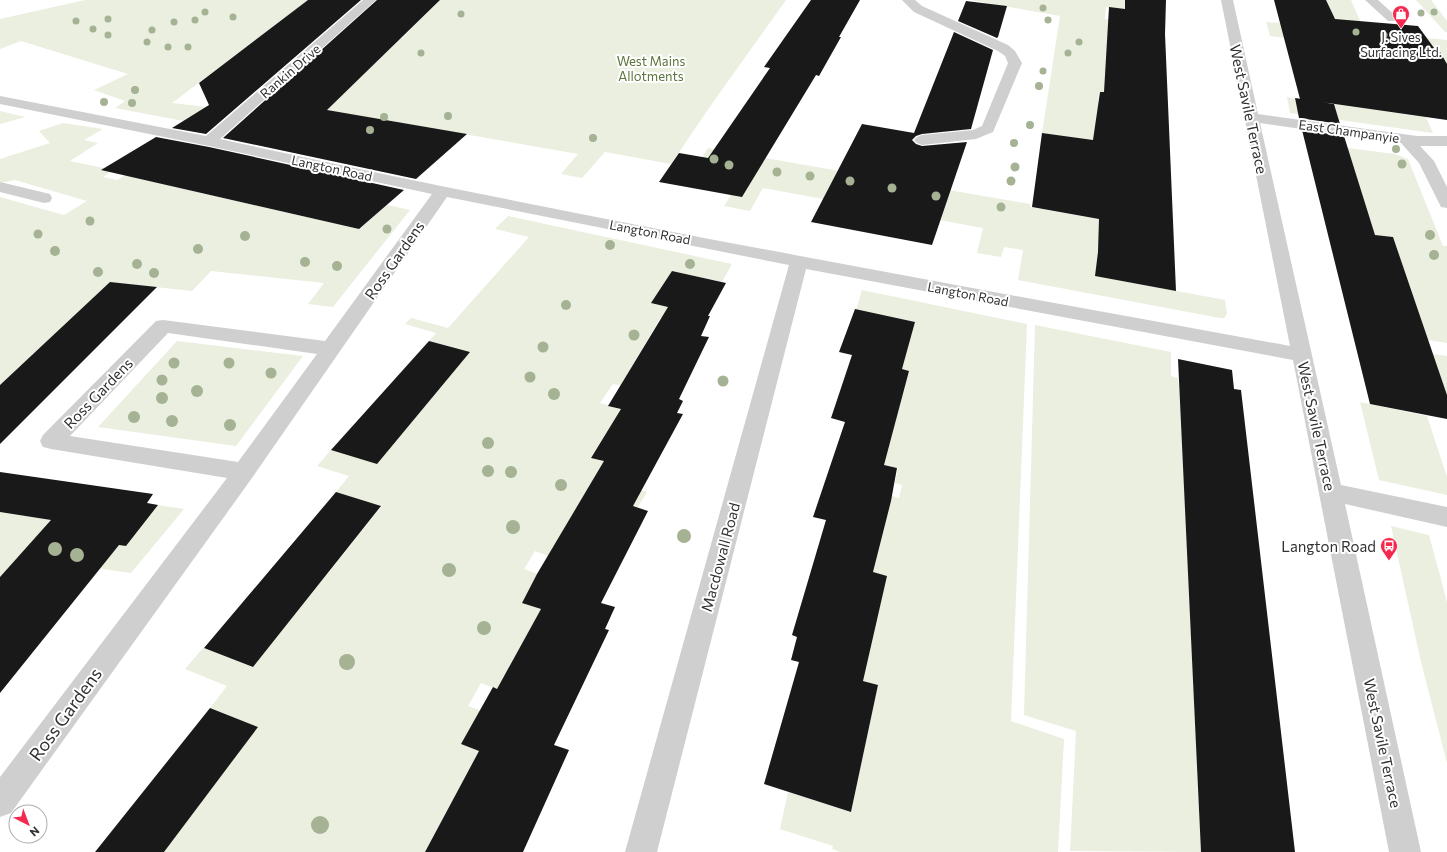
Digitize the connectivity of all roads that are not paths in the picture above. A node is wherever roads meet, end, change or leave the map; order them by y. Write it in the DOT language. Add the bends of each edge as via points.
graph roads {
  1 [pos="370,0"];
  2 [pos="908,0"];
  3 [pos="1227,0"];
  4 [pos="1371,0"];
  5 [pos="1392,18"];
  6 [pos="0,100"];
  7 [pos="1250,117"];
  8 [pos="1405,139"];
  9 [pos="922,140"];
  10 [pos="1447,140"];
  11 [pos="209,141"];
  12 [pos="0,187"];
  13 [pos="443,190"];
  14 [pos="44,198"];
  15 [pos="1447,203"];
  16 [pos="799,262"];
  17 [pos="331,349"];
  18 [pos="1302,355"];
  19 [pos="244,472"];
  20 [pos="1331,492"];
  21 [pos="1447,517"];
  22 [pos="0,802"];
  23 [pos="641,852"];
  24 [pos="1405,852"];
  1 -- 11 [label="street, Rankin Drive"];
  2 -- 9 [label="street" via="918,9 1003,48 1015,63 988,129 976,134"];
  3 -- 7 [label="street, West Savile Terrace"];
  4 -- 5 [label="street"];
  6 -- 11 [label="street, Langton Road"];
  7 -- 8 [label="street, East Champanyie"];
  7 -- 18 [label="street, West Savile Terrace"];
  8 -- 10 [label="street, East Champanyie" via="1430,142"];
  8 -- 15 [label="street" via="1426,161"];
  11 -- 13 [label="street, Langton Road"];
  12 -- 14 [label="street"];
  13 -- 16 [label="street, Langton Road"];
  13 -- 17 [label="street, Ross Gardens"];
  16 -- 18 [label="street, Langton Road"];
  16 -- 23 [label="street, Macdowall Road"];
  17 -- 19 [label="street, Ross Gardens"];
  17 -- 19 [label="street, Ross Gardens" via="163,326 51,441"];
  18 -- 20 [label="street, West Savile Terrace"];
  19 -- 22 [label="street, Ross Gardens"];
  20 -- 21 [label="street"];
  20 -- 24 [label="street, West Savile Terrace"];
}
